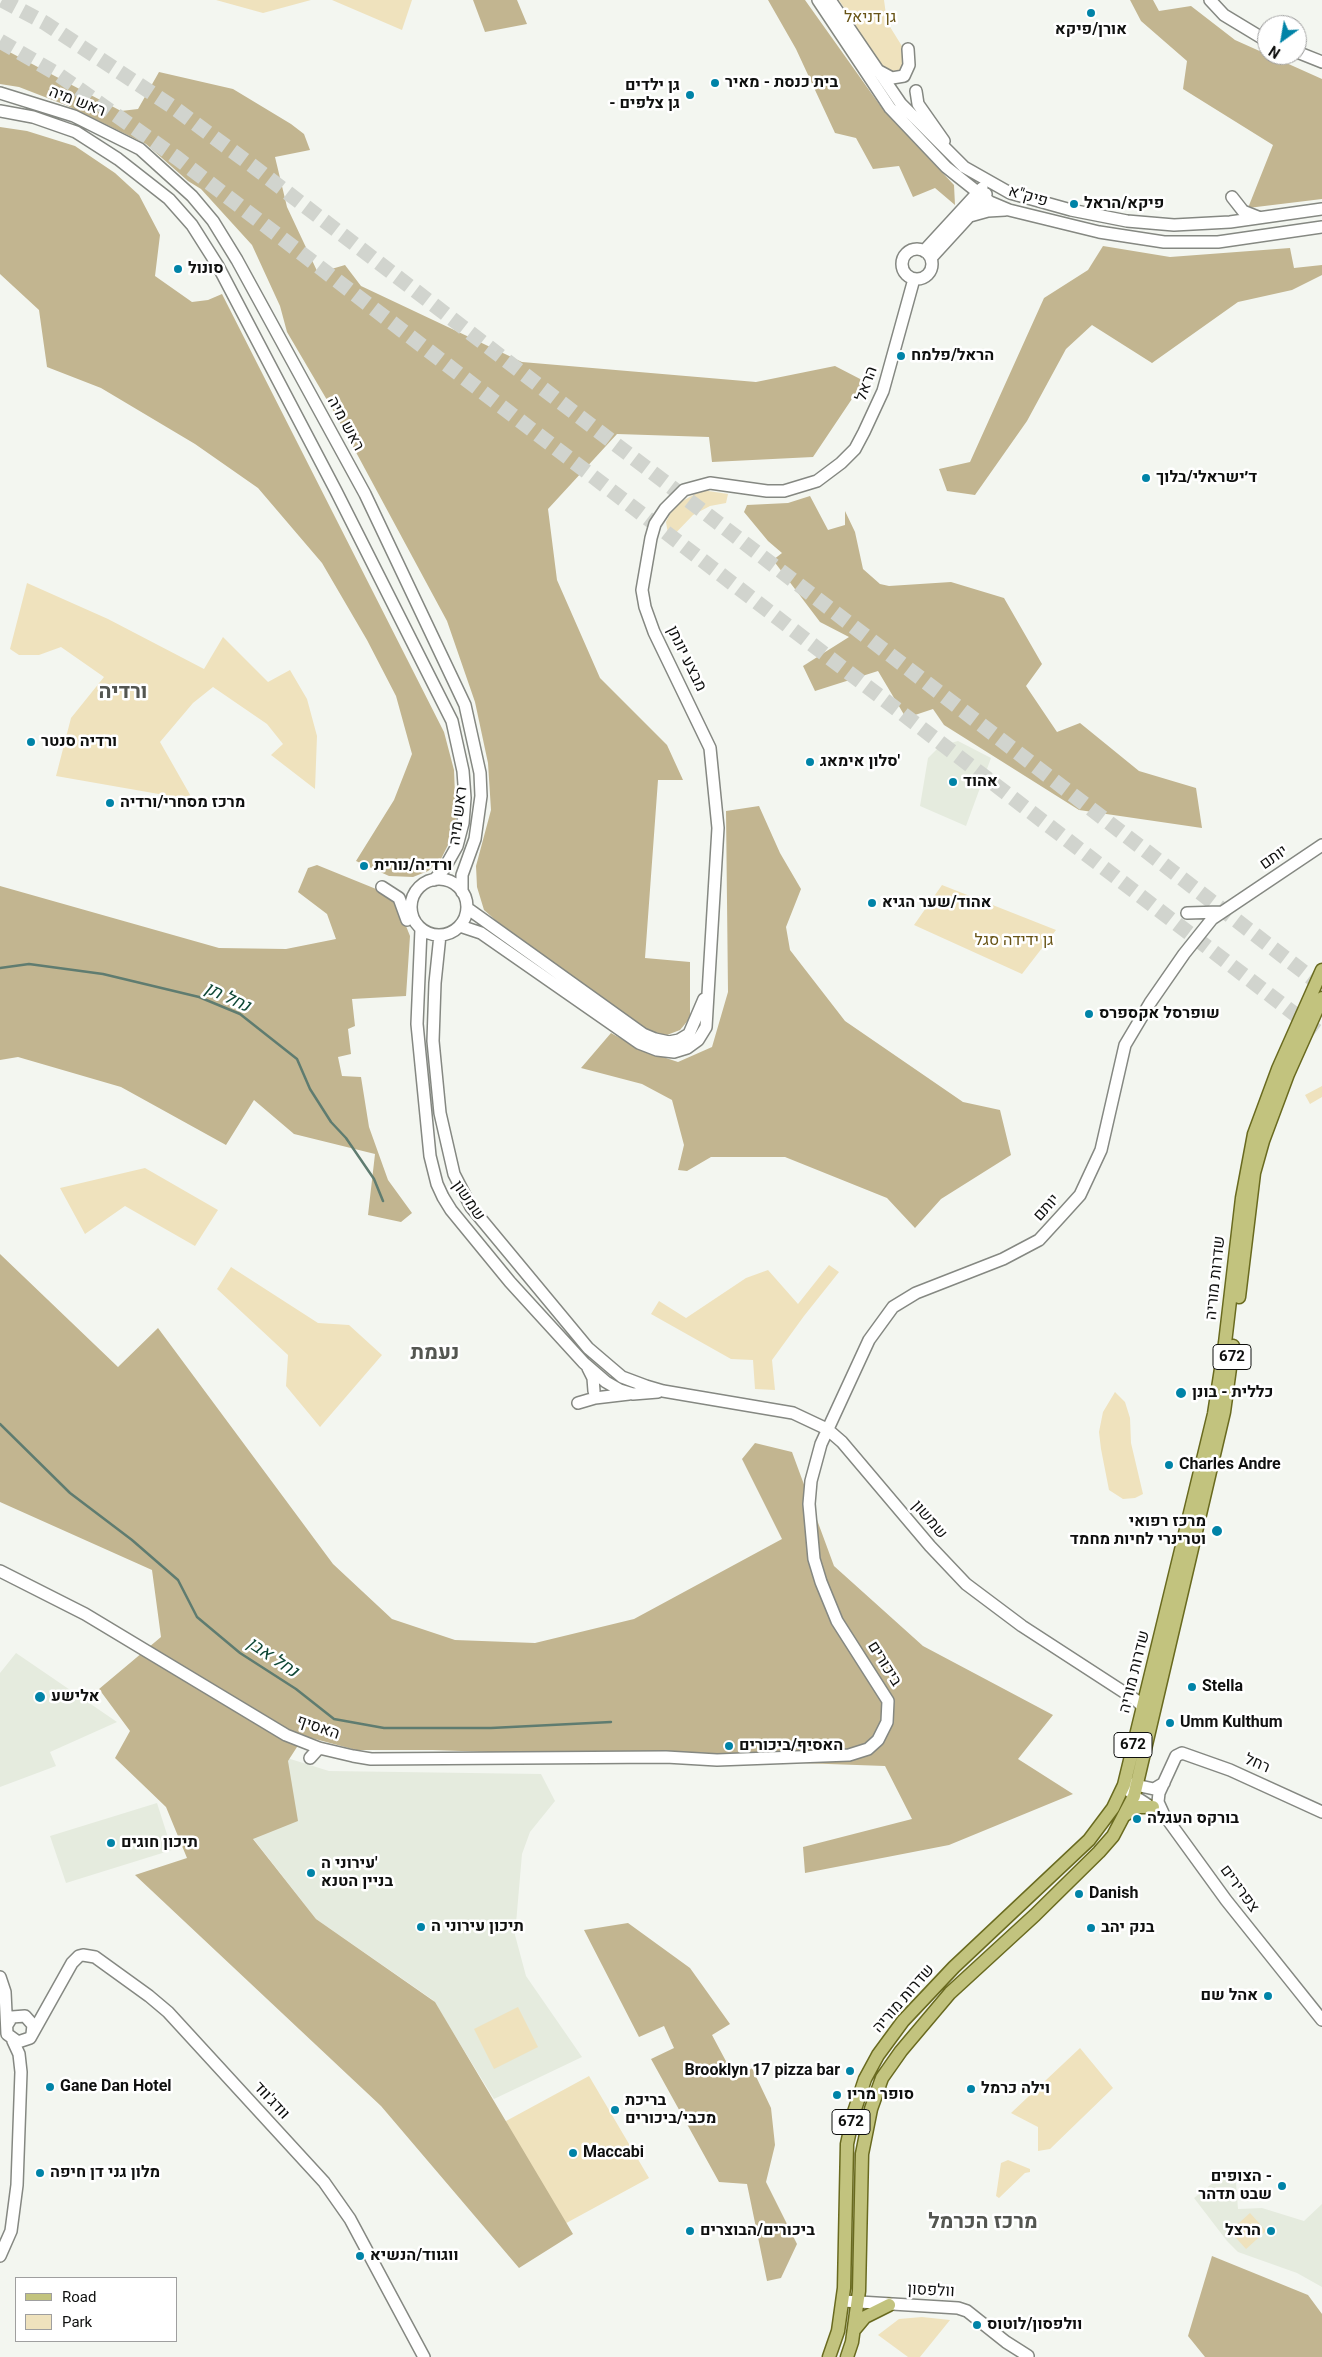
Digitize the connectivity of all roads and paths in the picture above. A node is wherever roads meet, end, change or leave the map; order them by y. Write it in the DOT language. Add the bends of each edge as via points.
graph roads {
  1 [pos="818,0"];
  2 [pos="830,0"];
  3 [pos="1210,0"];
  4 [pos="1257,34"];
  5 [pos="908,49"];
  6 [pos="1307,56"];
  7 [pos="1322,62"];
  8 [pos="874,67"];
  9 [pos="916,91"];
  10 [pos="0,93"];
  11 [pos="0,111"];
  12 [pos="952,156"];
  13 [pos="958,178"];
  14 [pos="988,182"];
  15 [pos="981,196"];
  16 [pos="1232,197"];
  17 [pos="1322,209"];
  18 [pos="1009,210"];
  19 [pos="966,213"];
  20 [pos="1260,218"];
  21 [pos="1322,227"];
  22 [pos="928,254"];
  23 [pos="914,279"];
  24 [pos="817,481"];
  25 [pos="1322,846"];
  26 [pos="434,880"];
  27 [pos="382,887"];
  28 [pos="462,892"];
  29 [pos="1245,899"];
  30 [pos="467,908"];
  31 [pos="1221,912"];
  32 [pos="1187,913"];
  33 [pos="460,926"];
  34 [pos="1205,930"];
  35 [pos="421,932"];
  36 [pos="440,935"];
  37 [pos="1322,970"];
  38 [pos="708,988"];
  39 [pos="1322,998"];
  40 [pos="1226,1335"];
  41 [pos="1214,1344"];
  42 [pos="584,1363"];
  43 [pos="594,1391"];
  44 [pos="663,1391"];
  45 [pos="633,1394"];
  46 [pos="578,1403"];
  47 [pos="836,1410"];
  48 [pos="793,1413"];
  49 [pos="813,1421"];
  50 [pos="827,1429"];
  51 [pos="842,1442"];
  52 [pos="822,1444"];
  53 [pos="0,1571"];
  54 [pos="1143,1706"];
  55 [pos="1152,1720"];
  56 [pos="286,1735"];
  57 [pos="293,1747"];
  58 [pos="319,1748"];
  59 [pos="310,1758"];
  60 [pos="667,1758"];
  61 [pos="1164,1782"];
  62 [pos="1131,1789"];
  63 [pos="1153,1807"];
  64 [pos="1322,1812"];
  65 [pos="1125,1815"];
  66 [pos="1165,1816"];
  67 [pos="0,1977"];
  68 [pos="5,1992"];
  69 [pos="49,2003"];
  70 [pos="24,2017"];
  71 [pos="1322,2020"];
  72 [pos="7,2025"];
  73 [pos="32,2034"];
  74 [pos="13,2041"];
  75 [pos="0,2256"];
  76 [pos="843,2301"];
  77 [pos="858,2302"];
  78 [pos="889,2305"];
  79 [pos="853,2334"];
  80 [pos="1006,2342"];
  81 [pos="424,2357"];
  82 [pos="829,2357"];
  83 [pos="847,2357"];
  84 [pos="1013,2357"];
  85 [pos="1027,2357"];
  1 -- 13 [label="street, פיק\"א" via="890,108"];
  2 -- 8 [label="street, פיק\"א"];
  3 -- 4 [label="street" via="1224,15"];
  5 -- 8 [label="street" via="909,66 900,78 885,75"];
  6 -- 7 [label="street"];
  8 -- 12 [label="street, פיק\"א" via="901,104"];
  9 -- 12 [label="street" via="918,104"];
  10 -- 28 [label="street, ראש מיה" via="74,116 140,149 192,196 213,220 237,260 365,494 465,705 480,773 481,796 475,839 462,875"];
  11 -- 26 [label="street, ראש מיה" via="76,132 118,159 169,199 192,226 218,266 452,721 463,771 464,815 457,846"];
  12 -- 14 [label="street, פיק\"א"];
  13 -- 15 [label="street, פיק\"א"];
  13 -- 19 [label="street"];
  14 -- 15 [label="street"];
  14 -- 20 [label="street, פיק\"א" via="1039,202 1127,221 1202,224"];
  15 -- 18 [label="street, פיק\"א"];
  15 -- 19 [label="street"];
  16 -- 20 [label="street" via="1243,211"];
  17 -- 20 [label="street, פיק\"א"];
  18 -- 19 [label="street"];
  18 -- 21 [label="street, פיק\"א" via="1099,232 1164,242 1218,242"];
  19 -- 22 [label="street"];
  22 -- 23 [label="street" via="932,266 928,274"];
  22 -- 23 [label="street" via="911,250 903,259 905,272"];
  23 -- 24 [label="street, הראל" via="889,374 864,432 842,463"];
  24 -- 38 [label="street, מבצע יונתן" via="784,491 710,482 684,490 655,524 646,559 642,590 645,607 710,748 718,828"];
  25 -- 29 [label="street, יותם"];
  26 -- 28 [label="street" via="450,882"];
  26 -- 35 [label="street" via="417,889 410,902 412,916"];
  27 -- 35 [label="street" via="399,898 408,922"];
  28 -- 30 [label="street"];
  29 -- 31 [label="street, יותם"];
  29 -- 34 [label="street, יותם" via="1216,926"];
  30 -- 33 [label="street"];
  30 -- 38 [label="street, מבצע יונתן" via="643,1034 655,1039 669,1042 689,1034"];
  31 -- 32 [label="street"];
  31 -- 34 [label="street, יותם"];
  33 -- 36 [label="street"];
  33 -- 38 [label="street, מבצע יונתן" via="481,933 638,1043 657,1050 674,1052 688,1048 698,1040 706,1027"];
  34 -- 47 [label="street, יותם" via="1150,1003 1126,1046 1101,1150 1080,1195 1039,1240 1004,1260 916,1293 893,1307 868,1340"];
  35 -- 36 [label="street"];
  35 -- 42 [label="street, שמשון" via="416,1024 430,1156 437,1184 451,1210"];
  36 -- 44 [label="street, שמשון" via="434,982 434,1041 440,1113 454,1174 464,1196 588,1348 622,1377"];
  37 -- 40 [label="main road, שדרות מוריה / 672" via="1278,1069 1254,1134 1242,1198"];
  39 -- 55 [label="main road, שדרות מוריה / 672" via="1284,1082 1254,1173 1224,1412"];
  40 -- 41 [label="main road"];
  40 -- 54 [label="main road, שדרות מוריה / 672" via="1214,1414"];
  42 -- 43 [label="street" via="593,1378"];
  42 -- 45 [label="street, שמשון" via="613,1386"];
  44 -- 45 [label="street, שמשון"];
  44 -- 48 [label="street, שמשון"];
  45 -- 46 [label="street"];
  47 -- 49 [label="street"];
  47 -- 50 [label="street, יותם"];
  47 -- 51 [label="street" via="835,1423"];
  48 -- 49 [label="street, שמשון"];
  48 -- 52 [label="street" via="807,1422"];
  49 -- 50 [label="street, שמשון"];
  50 -- 51 [label="street, שמשון"];
  50 -- 52 [label="street, ביכורים"];
  51 -- 52 [label="street" via="830,1438"];
  51 -- 54 [label="street, שמשון" via="966,1584 1022,1626"];
  52 -- 60 [label="street, ביכורים" via="811,1481 809,1504 814,1559 837,1621 888,1701 889,1713 883,1733 868,1750 849,1755 717,1760"];
  53 -- 56 [label="street, האסיף" via="85,1614"];
  54 -- 55 [label="street, שמשון"];
  54 -- 62 [label="main road, שדרות מוריה / 672"];
  55 -- 62 [label="main road, שדרות מוריה / 672"];
  56 -- 57 [label="street"];
  56 -- 58 [label="street, האסיף"];
  58 -- 59 [label="street"];
  58 -- 60 [label="street, האסיף" via="372,1759"];
  61 -- 62 [label="street" via="1154,1789"];
  61 -- 64 [label="street, רחל" via="1176,1756 1185,1754 1230,1770"];
  61 -- 66 [label="street" via="1158,1799"];
  62 -- 63 [label="street, צפרירים"];
  62 -- 65 [label="main road, שדרות מוריה / 672"];
  62 -- 76 [label="main road, שדרות מוריה / 672" via="1089,1840 947,1974 903,2021 869,2071 854,2112 847,2144"];
  63 -- 65 [label="main road" via="1137,1807"];
  63 -- 66 [label="street, צפרירים"];
  65 -- 77 [label="main road, שדרות מוריה / 672" via="1113,1836 1086,1866 950,1994 900,2050 882,2078 871,2109 862,2154"];
  66 -- 71 [label="street, צפרירים" via="1226,1900"];
  67 -- 68 [label="street"];
  68 -- 70 [label="street"];
  68 -- 72 [label="street"];
  69 -- 70 [label="street, וודג'ווד"];
  69 -- 73 [label="street, וודג'ווד"];
  69 -- 81 [label="street, וודג'ווד" via="75,1959 89,1955 168,2012 332,2193 350,2219"];
  70 -- 72 [label="street" via="12,2018"];
  70 -- 73 [label="street" via="33,2026"];
  72 -- 74 [label="street" via="7,2034"];
  73 -- 74 [label="street" via="22,2042"];
  74 -- 75 [label="street" via="19,2054 21,2072 17,2185 11,2231"];
  76 -- 77 [label="street, וולפסון"];
  76 -- 82 [label="main road, שדרות מוריה / 672"];
  77 -- 78 [label="street, וולפסון"];
  77 -- 79 [label="main road, שדרות מוריה / 672"];
  78 -- 79 [label="main road" via="865,2317"];
  78 -- 80 [label="street, וולפסון" via="958,2308"];
  79 -- 83 [label="main road, שדרות מוריה / 672"];
  80 -- 84 [label="street, וולפסון"];
  80 -- 85 [label="street, וולפסון"];
}
